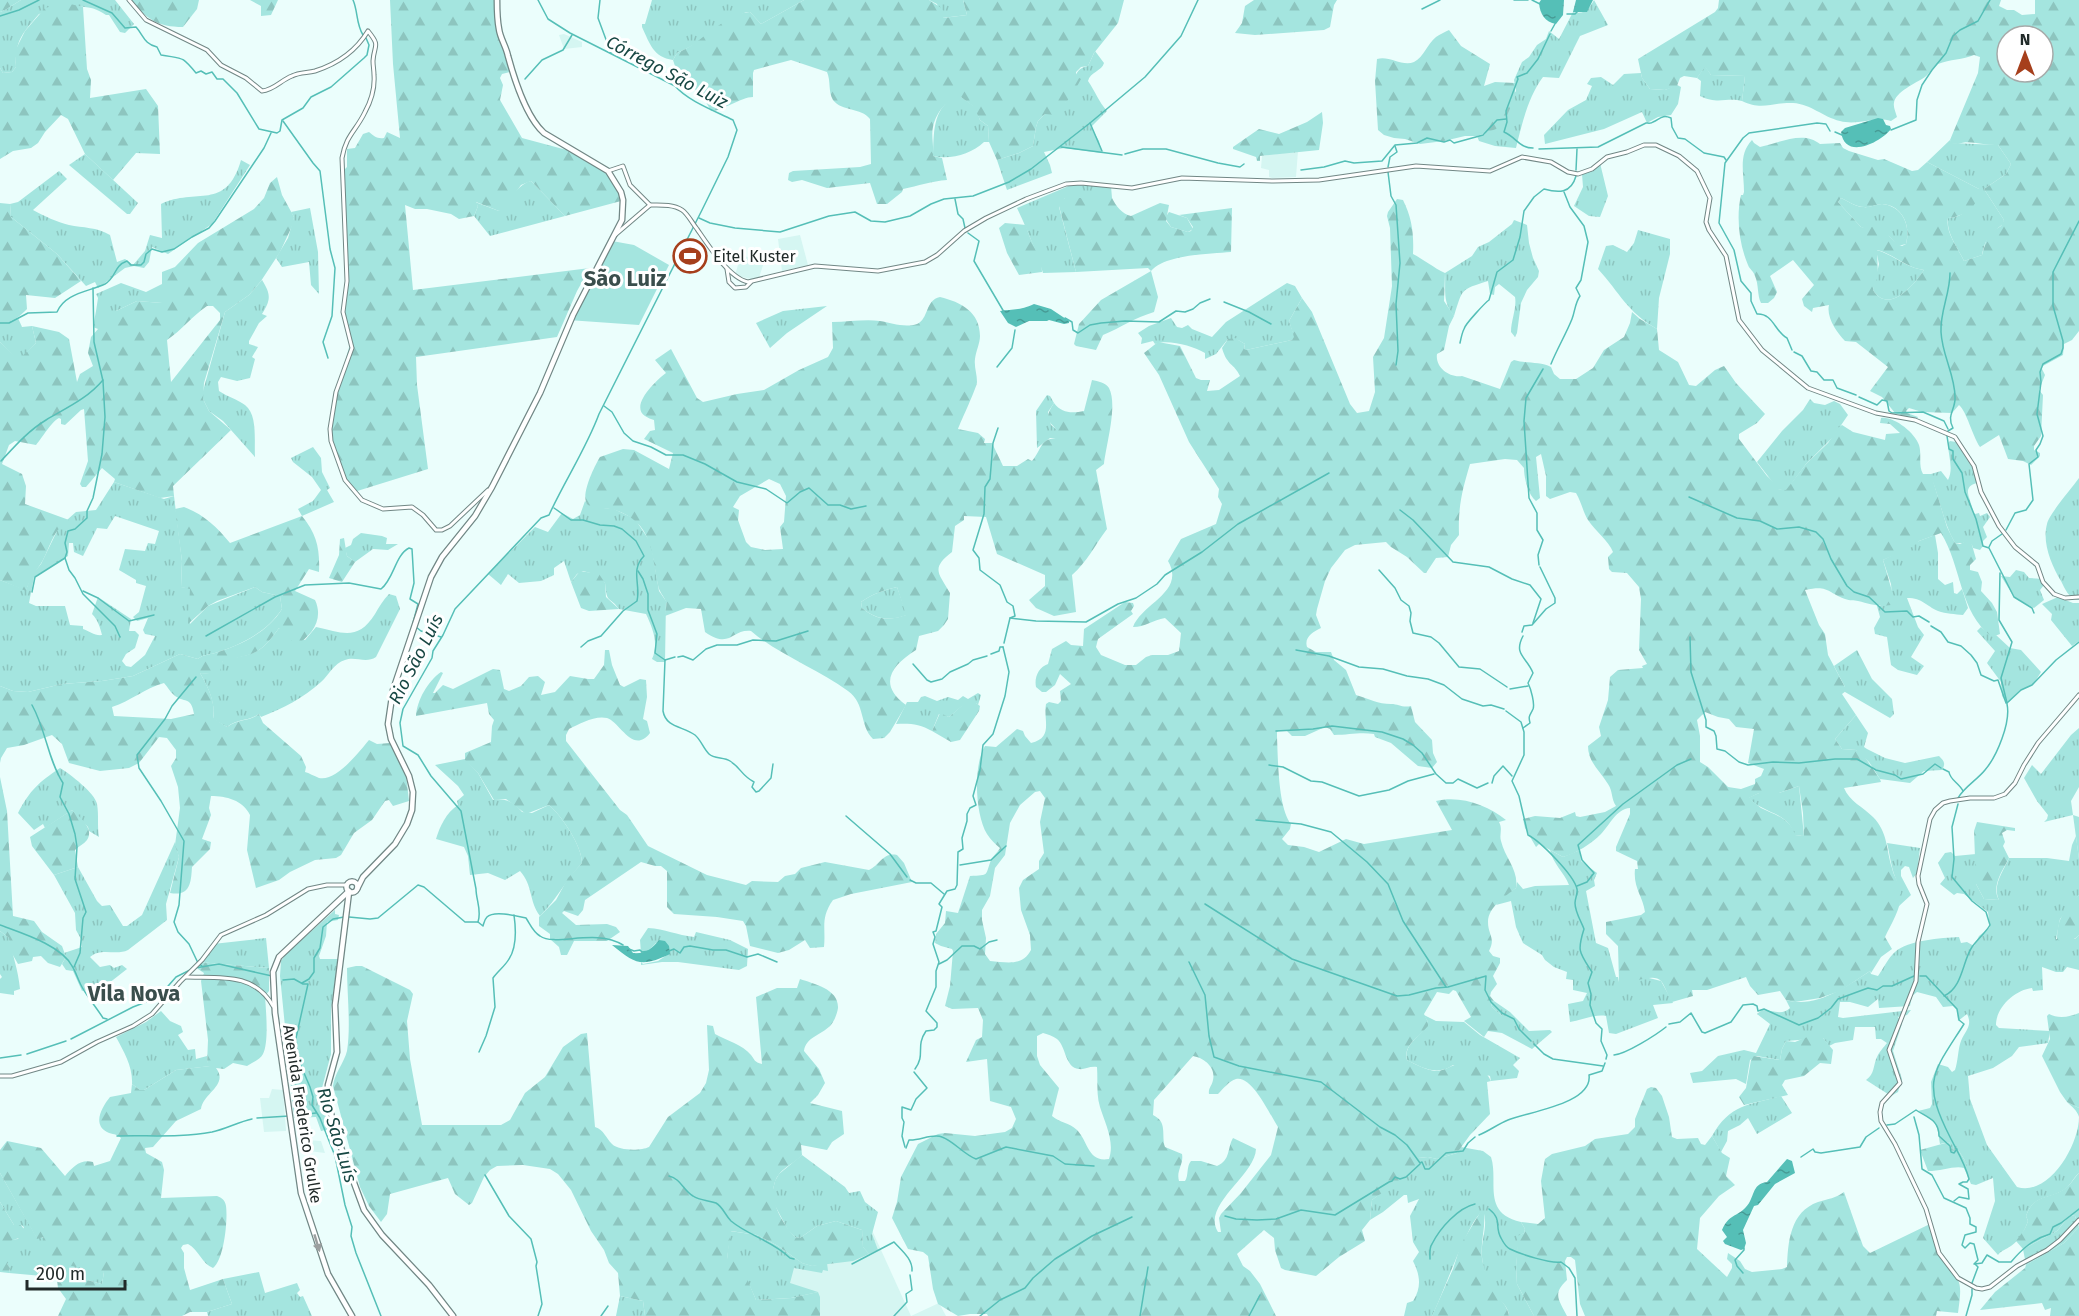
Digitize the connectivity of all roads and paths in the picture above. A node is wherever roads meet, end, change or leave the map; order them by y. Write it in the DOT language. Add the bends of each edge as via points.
graph roads {
  1 [pos="129,0"];
  2 [pos="497,0"];
  3 [pos="608,171"];
  4 [pos="650,205"];
  5 [pos="612,237"];
  6 [pos="727,269"];
  7 [pos="735,277"];
  8 [pos="740,280"];
  9 [pos="752,280"];
  10 [pos="729,283"];
  11 [pos="736,288"];
  12 [pos="492,487"];
  13 [pos="2079,597"];
  14 [pos="2079,695"];
  15 [pos="363,877"];
  16 [pos="354,882"];
  17 [pos="347,885"];
  18 [pos="357,890"];
  19 [pos="349,891"];
  20 [pos="348,900"];
  21 [pos="186,977"];
  22 [pos="275,1013"];
  23 [pos="0,1076"];
  24 [pos="2079,1220"];
  25 [pos="352,1316"];
  26 [pos="453,1316"];
  1 -- 12 [label="street" via="146,20 207,50 226,68 262,91 271,90 296,74 331,64 351,52 368,31 376,41 371,98 345,141 342,158 347,281 343,312 352,348 336,392 331,441 345,480 362,500 383,509 412,507 436,530 450,526"];
  2 -- 3 [label="main road" via="501,39 537,125"];
  3 -- 4 [label="street" via="623,166 630,185"];
  3 -- 5 [label="main road" via="623,200 622,220"];
  4 -- 5 [label="street"];
  4 -- 6 [label="street" via="671,205 683,210"];
  5 -- 12 [label="main road"];
  6 -- 7 [label="street"];
  6 -- 10 [label="street"];
  7 -- 8 [label="street"];
  7 -- 10 [label="street"];
  8 -- 9 [label="street"];
  8 -- 11 [label="street"];
  9 -- 11 [label="street" via="746,287"];
  9 -- 13 [label="street" via="815,266 878,271 925,262 993,214 1072,183 1132,188 1182,178 1319,180 1416,166 1490,171 1522,157 1551,162 1574,174 1592,169 1605,157 1646,144 1656,145 1694,168 1709,196 1706,222 1726,256 1739,320 1762,350 1808,388 1876,412 1915,420 1955,437 1974,466 1979,489 2006,535 2037,566 2043,582 2054,594"];
  10 -- 11 [label="street"];
  12 -- 15 [label="main road" via="475,516 437,564 422,600 393,690 388,724 409,776 412,810 395,844"];
  14 -- 24 [label="street" via="2038,743 2009,792 1994,798 1943,803 1932,814 1918,876 1927,904 1918,942 1916,981 1889,1050 1900,1083 1884,1100 1880,1112 1926,1209 1939,1252 1961,1281 1979,1289 1990,1287 2054,1244"];
  15 -- 16 [label="main road"];
  15 -- 18 [label="main road"];
  16 -- 17 [label="main road"];
  16 -- 18 [label="main road"];
  17 -- 19 [label="main road"];
  17 -- 21 [label="street" via="308,889 266,915 226,932"];
  18 -- 19 [label="main road"];
  18 -- 20 [label="main road"];
  19 -- 20 [label="main road"];
  19 -- 22 [label="main road, Avenida Frederico Grulke" via="279,957 273,972"];
  20 -- 26 [label="main road" via="335,1005 337,1052 328,1085 336,1134 364,1210"];
  21 -- 22 [label="street" via="242,979 264,993"];
  21 -- 23 [label="street" via="152,1014 133,1026 61,1062"];
  22 -- 25 [label="main road, Avenida Frederico Grulke, one-way" via="305,1210 328,1274"];
}
